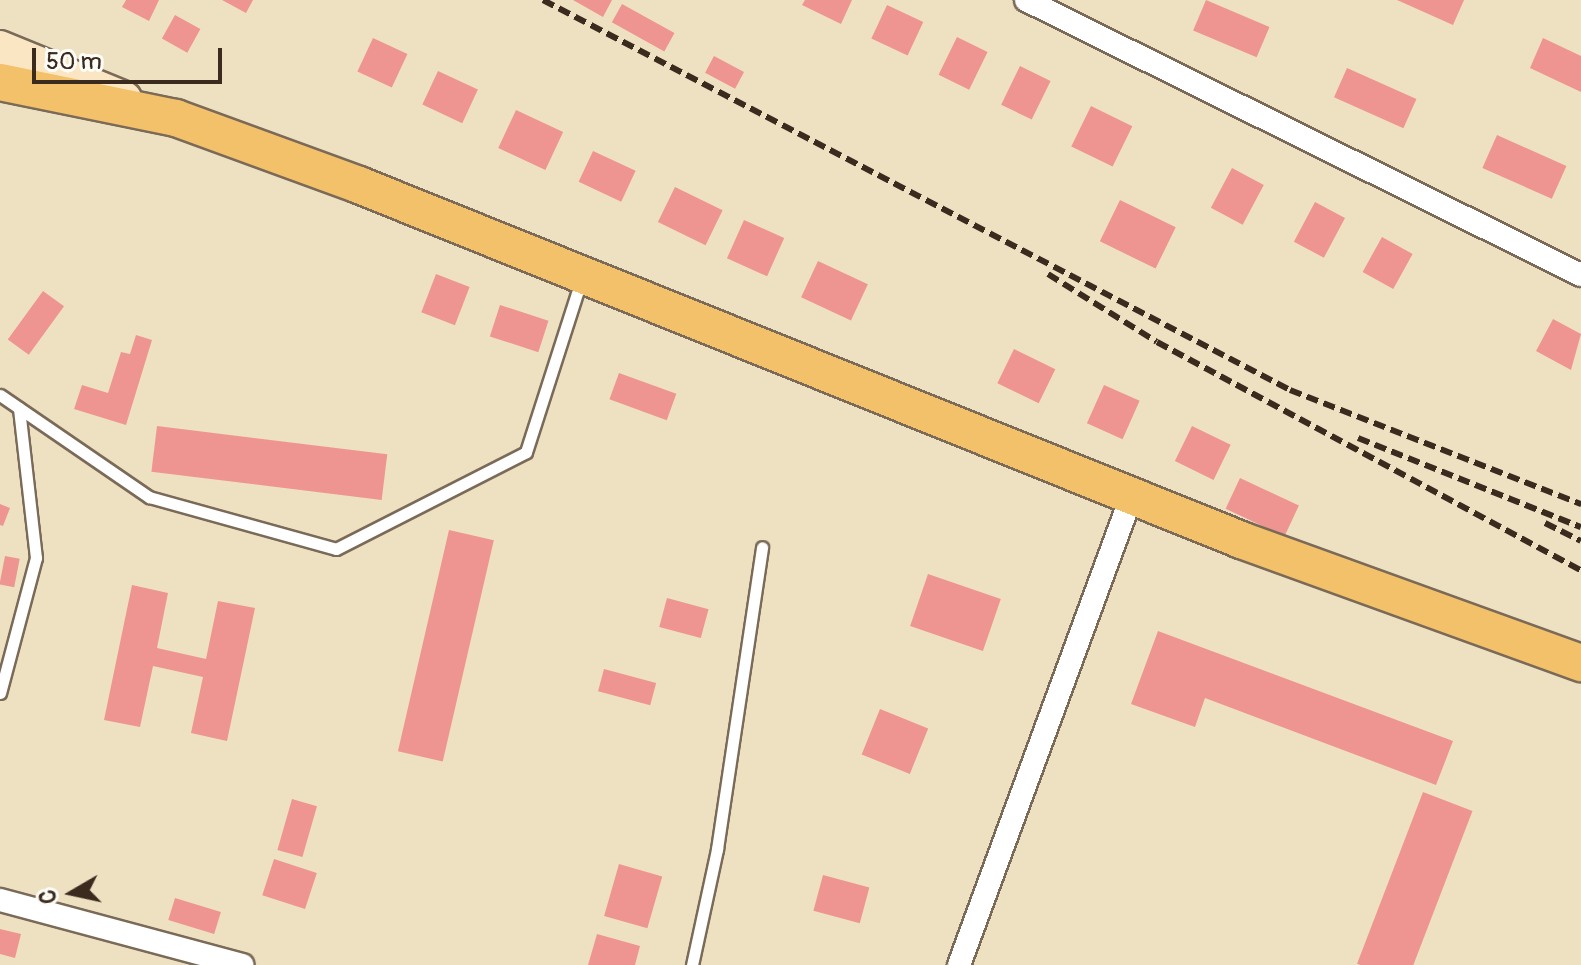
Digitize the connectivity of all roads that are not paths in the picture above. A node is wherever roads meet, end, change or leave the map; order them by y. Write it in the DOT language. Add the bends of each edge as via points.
graph roads {
  1 [pos="1026,0"];
  2 [pos="0,47"];
  3 [pos="0,82"];
  4 [pos="176,118"];
  5 [pos="583,273"];
  6 [pos="1581,275"];
  7 [pos="0,395"];
  8 [pos="19,408"];
  9 [pos="1132,496"];
  10 [pos="762,547"];
  11 [pos="1581,663"];
  12 [pos="0,693"];
  13 [pos="0,900"];
  14 [pos="242,965"];
  15 [pos="692,965"];
  16 [pos="959,965"];
  1 -- 6 [label="street"];
  2 -- 4 [label="street"];
  3 -- 4 [label="main road"];
  4 -- 5 [label="main road"];
  5 -- 8 [label="lane" via="526,452 336,549 149,497"];
  5 -- 9 [label="main road"];
  7 -- 8 [label="lane"];
  8 -- 12 [label="lane" via="36,558"];
  9 -- 11 [label="main road"];
  9 -- 16 [label="street"];
  10 -- 15 [label="lane" via="717,849"];
  13 -- 14 [label="street"];
}
